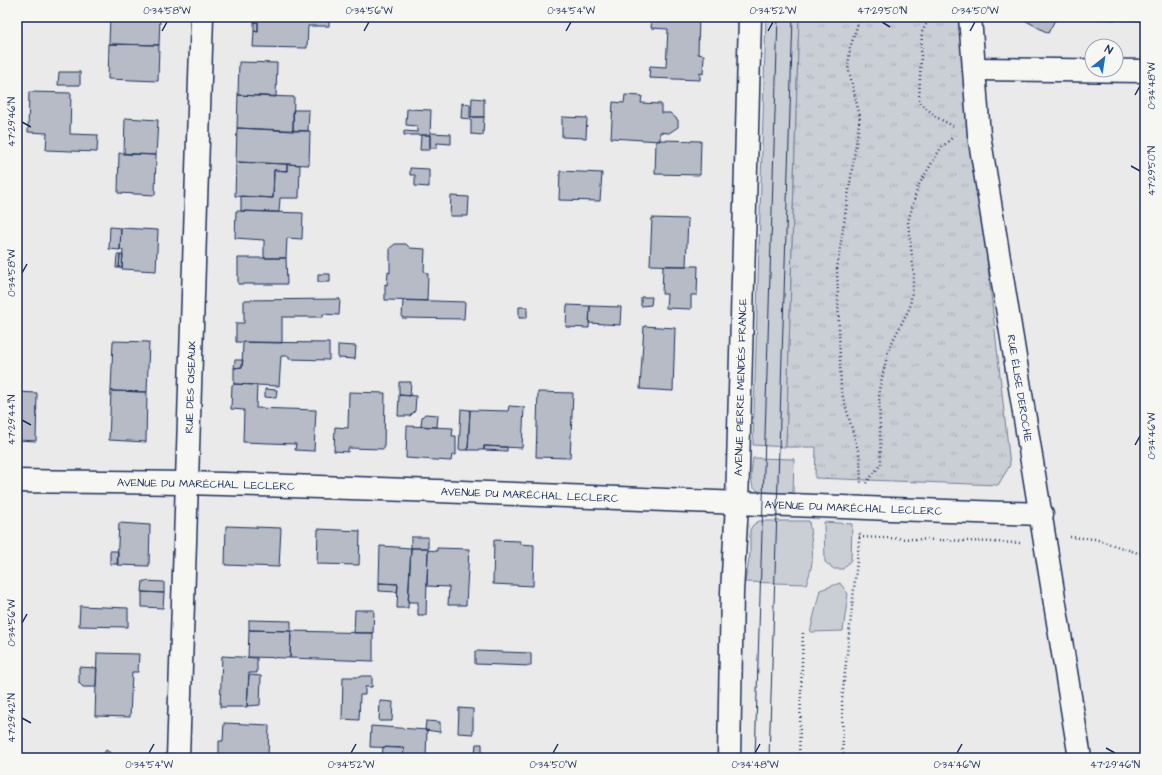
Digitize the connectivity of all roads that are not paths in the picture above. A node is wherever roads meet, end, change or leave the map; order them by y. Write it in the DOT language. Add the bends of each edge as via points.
graph roads {
  1 [pos="202,17"];
  2 [pos="750,17"];
  3 [pos="970,17"];
  4 [pos="974,69"];
  5 [pos="1145,71"];
  6 [pos="17,481"];
  7 [pos="186,483"];
  8 [pos="736,504"];
  9 [pos="1042,514"];
  10 [pos="178,758"];
  11 [pos="729,758"];
  12 [pos="1080,758"];
  1 -- 7 [label="street, RUE DES OISEAUX"];
  2 -- 8 [label="street, AVENUE PIERRE MENDÈS FRANCE"];
  3 -- 4 [label="street, RUE ÉLISE DEROCHE"];
  4 -- 5 [label="street"];
  4 -- 9 [label="street, RUE ÉLISE DEROCHE" via="979,135"];
  6 -- 7 [label="street, AVENUE DU MARÉCHAL LECLERC"];
  7 -- 8 [label="street, AVENUE DU MARÉCHAL LECLERC" via="532,494"];
  7 -- 10 [label="street, RUE DES OISEAUX"];
  8 -- 9 [label="street, AVENUE DU MARÉCHAL LECLERC"];
  8 -- 11 [label="street, AVENUE PIERRE MENDÈS FRANCE"];
  9 -- 12 [label="street, RUE ÉLISE DEROCHE"];
}
